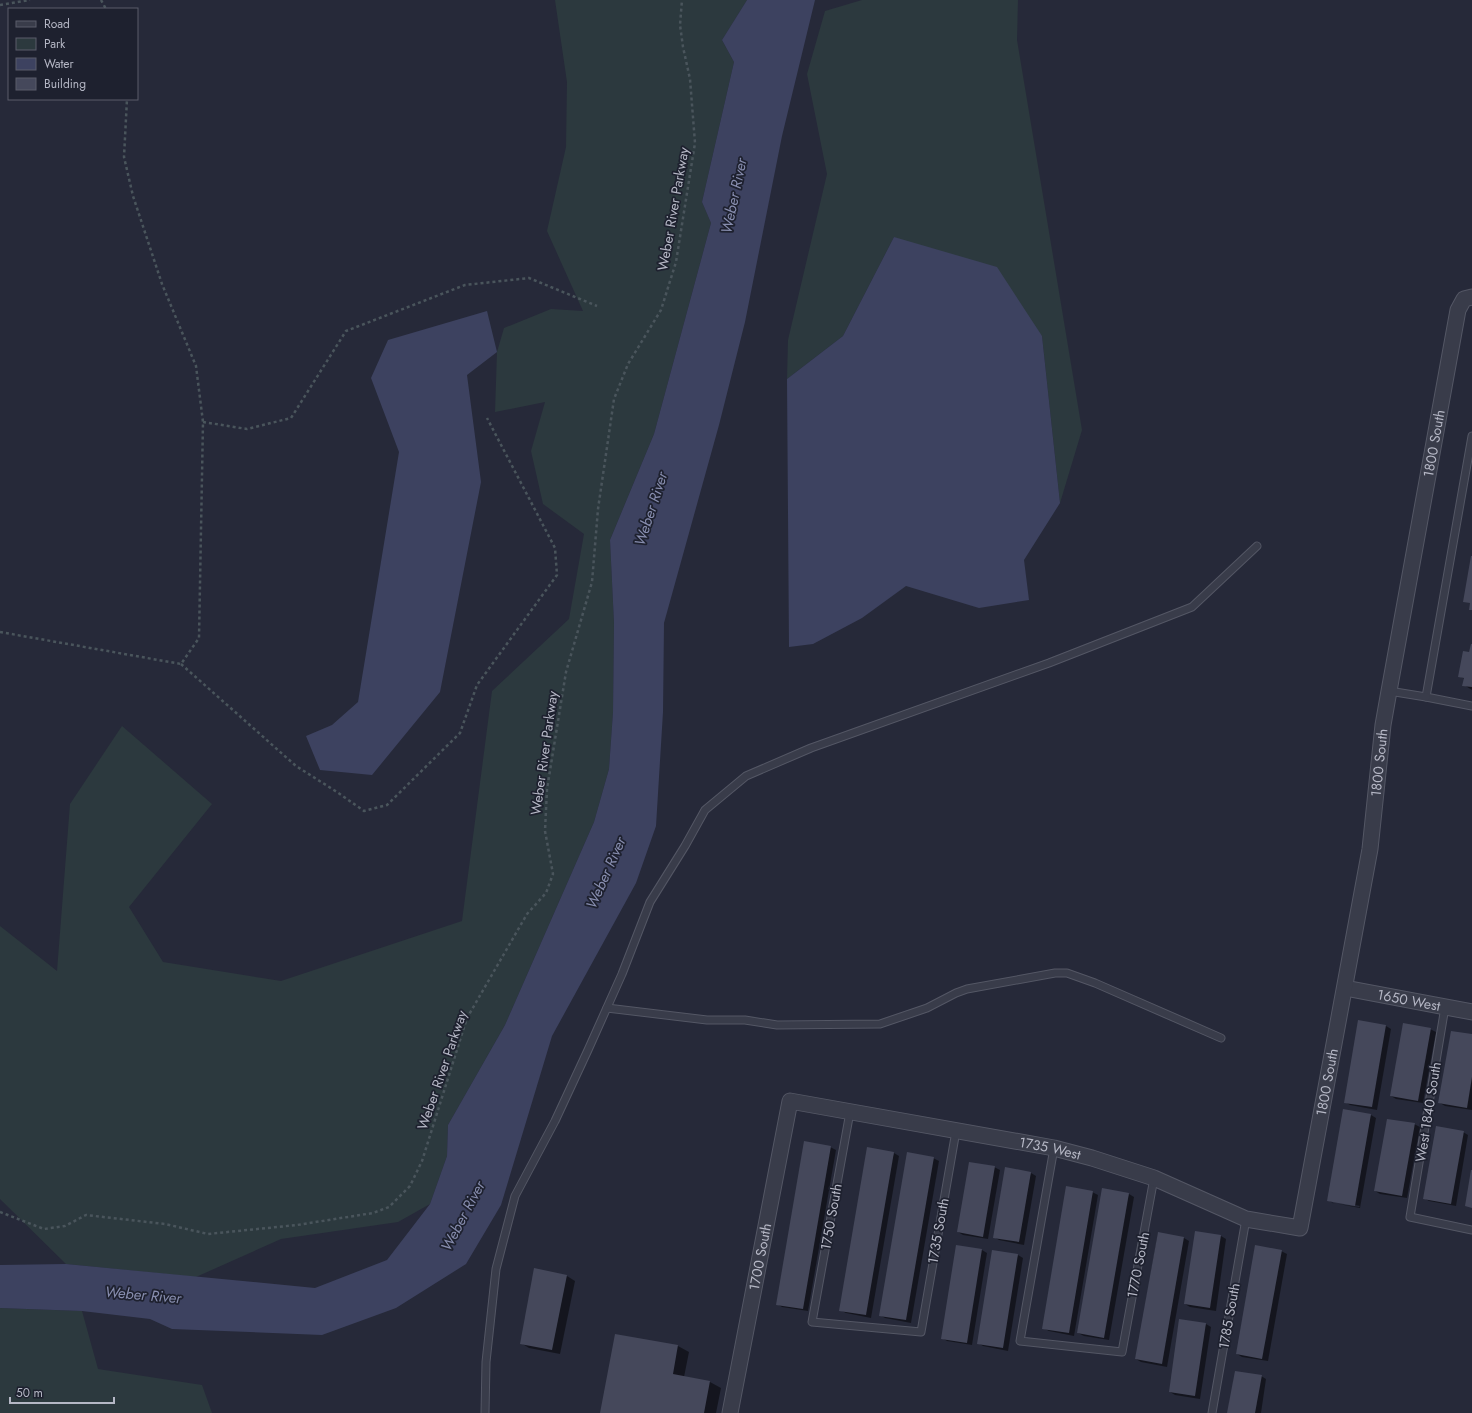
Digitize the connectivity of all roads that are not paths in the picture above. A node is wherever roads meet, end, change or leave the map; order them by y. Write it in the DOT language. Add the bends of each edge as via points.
graph roads {
  1 [pos="1468,298"];
  2 [pos="1472,436"];
  3 [pos="1257,546"];
  4 [pos="1389,691"];
  5 [pos="1426,697"];
  6 [pos="1472,706"];
  7 [pos="1345,988"];
  8 [pos="1445,1007"];
  9 [pos="607,1008"];
  10 [pos="1472,1012"];
  11 [pos="1221,1038"];
  12 [pos="790,1101"];
  13 [pos="850,1112"];
  14 [pos="956,1131"];
  15 [pos="1054,1148"];
  16 [pos="1154,1178"];
  17 [pos="1246,1219"];
  18 [pos="1300,1228"];
  19 [pos="1472,1230"];
  20 [pos="921,1332"];
  21 [pos="485,1413"];
  22 [pos="730,1413"];
  23 [pos="1212,1413"];
  1 -- 4 [label="street, 1800 South" via="1458,310"];
  2 -- 5 [label="lane"];
  3 -- 9 [label="lane" via="1192,607 1050,663 811,748 746,776 705,810 650,902"];
  4 -- 5 [label="lane"];
  4 -- 7 [label="street, 1800 South" via="1370,849"];
  5 -- 6 [label="lane"];
  7 -- 8 [label="street, 1650 West"];
  7 -- 18 [label="street, 1800 South"];
  8 -- 10 [label="street, 1650 West"];
  8 -- 19 [label="lane, West 1840 South" via="1410,1217"];
  9 -- 11 [label="lane" via="777,1025 880,1024 927,1008 967,989 1067,973"];
  9 -- 21 [label="lane" via="555,1121 515,1196 496,1269 486,1362"];
  12 -- 13 [label="street, 1735 West"];
  12 -- 22 [label="street, 1700 South"];
  13 -- 14 [label="street, 1735 West"];
  13 -- 20 [label="lane, 1750 South" via="812,1322"];
  14 -- 15 [label="street, 1735 West"];
  14 -- 20 [label="lane, 1735 South"];
  15 -- 16 [label="street, 1735 West"];
  15 -- 16 [label="lane, 1770 South" via="1020,1341 1122,1352"];
  16 -- 17 [label="street, 1735 West"];
  17 -- 18 [label="street, 1735 West"];
  17 -- 23 [label="lane, 1785 South"];
}
